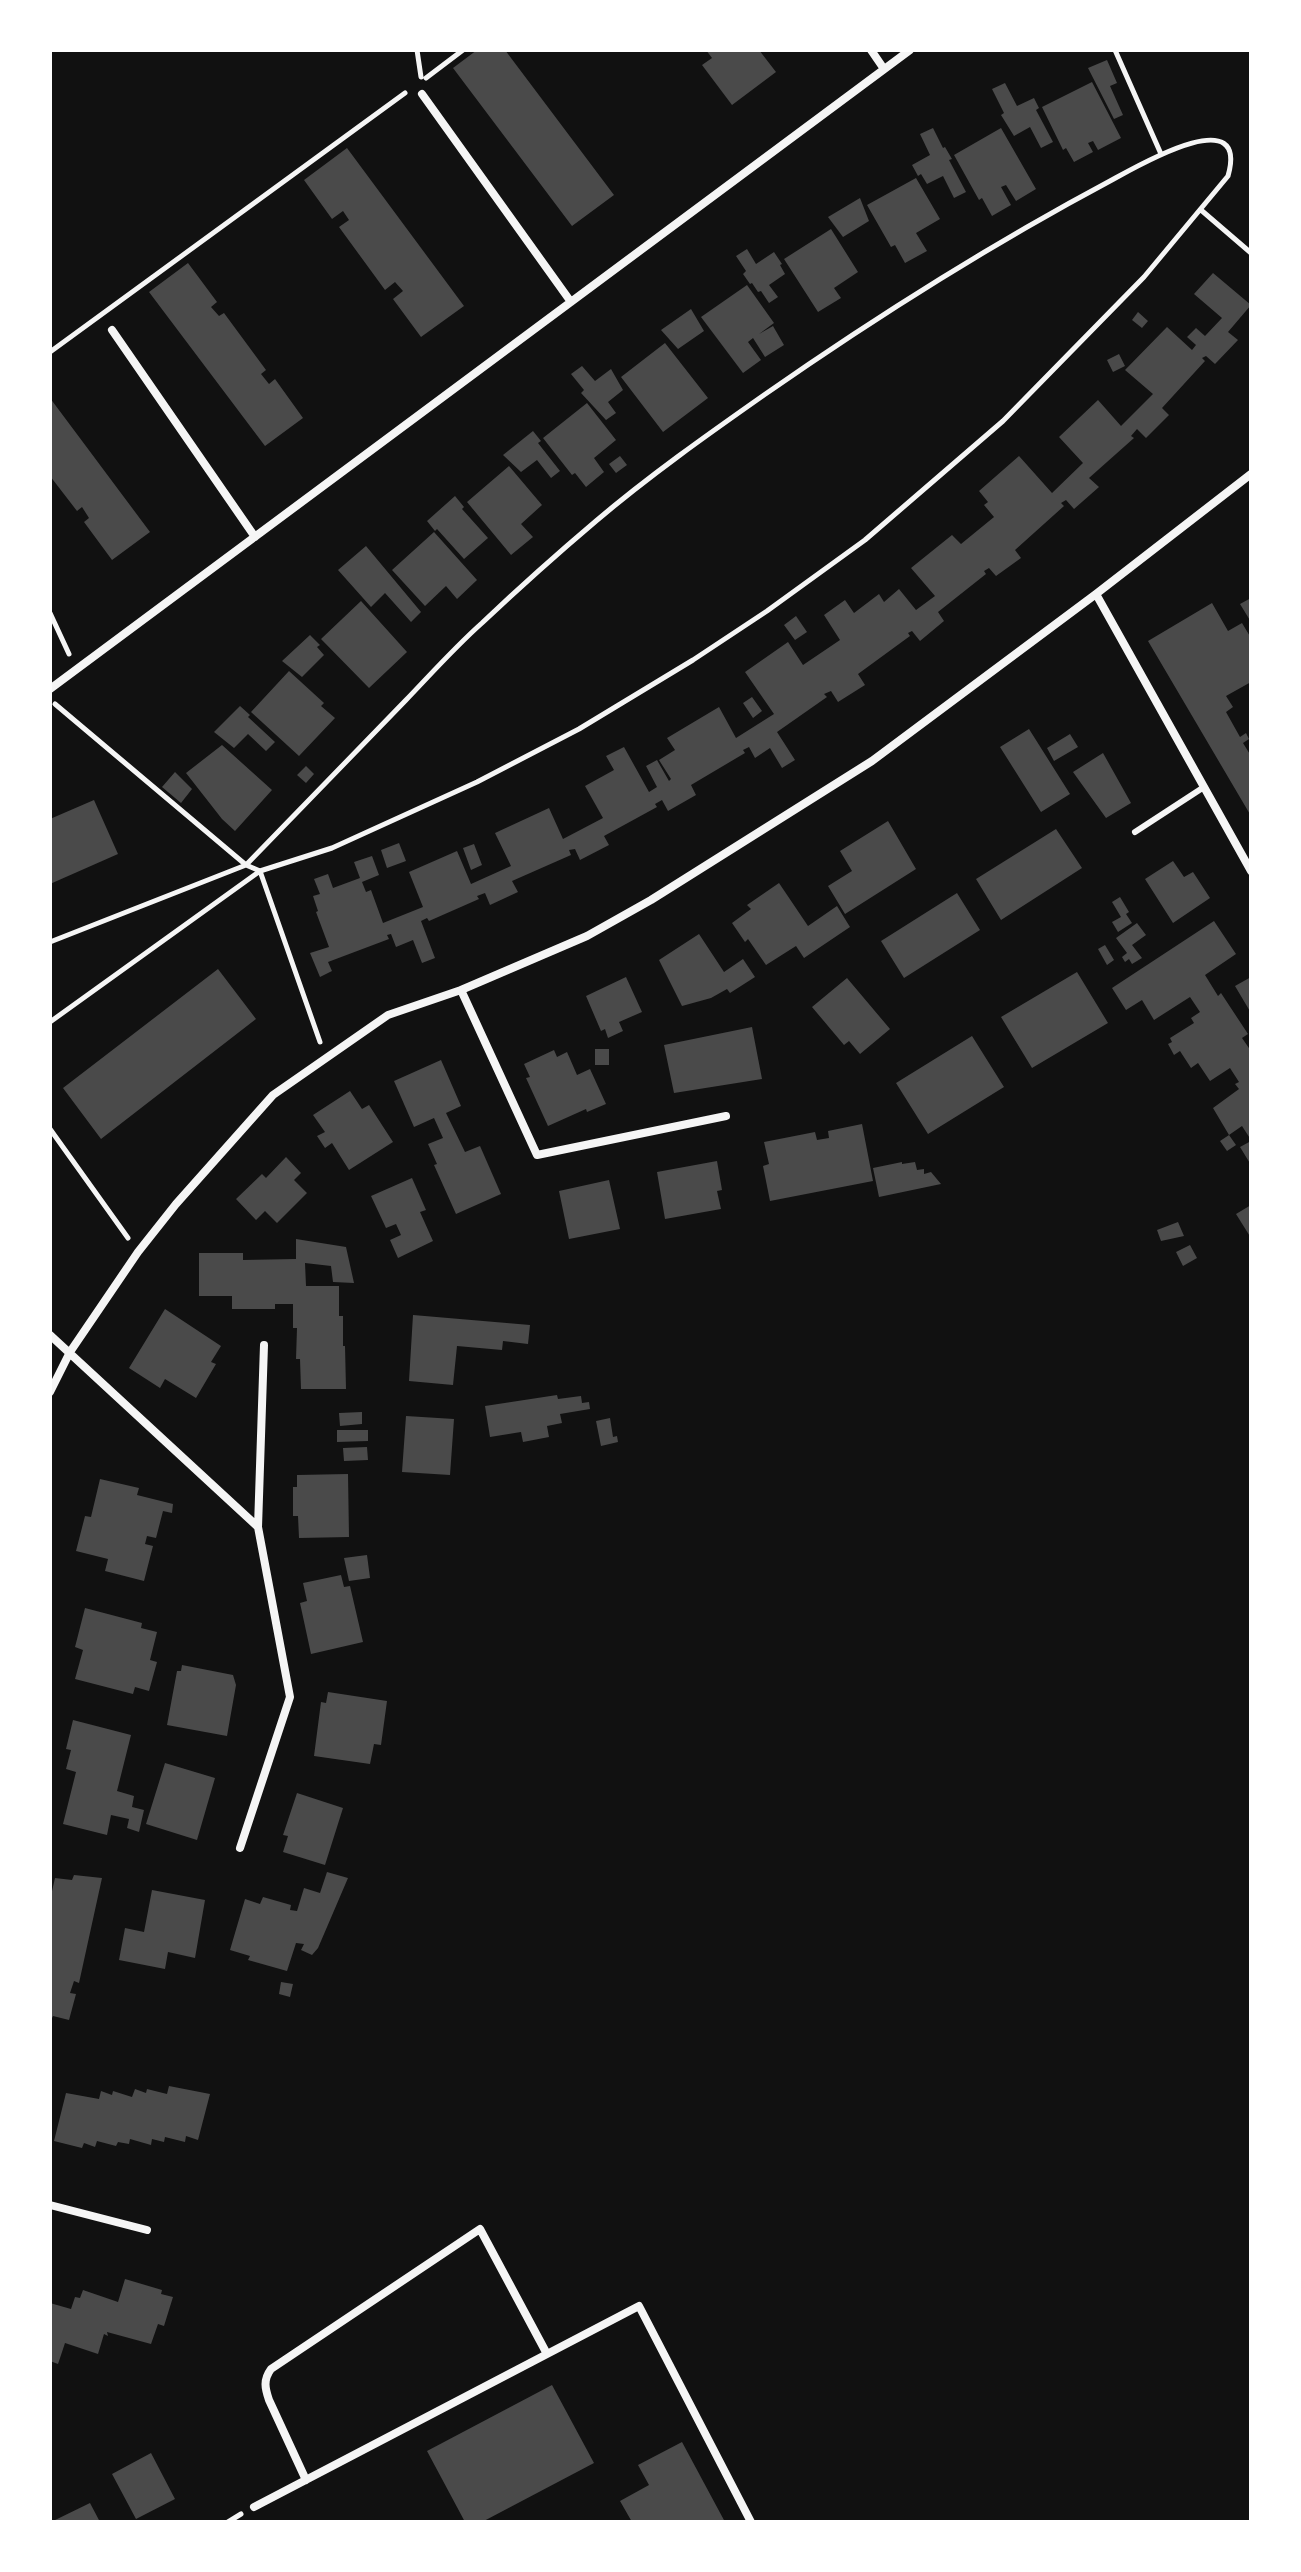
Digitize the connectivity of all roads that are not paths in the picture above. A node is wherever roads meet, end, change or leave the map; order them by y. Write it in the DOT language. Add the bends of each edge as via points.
graph roads {
  1 [pos="871,50"];
  2 [pos="910,50"];
  3 [pos="884,69"];
  4 [pos="422,94"];
  5 [pos="571,302"];
  6 [pos="112,330"];
  7 [pos="1251,474"];
  8 [pos="255,537"];
  9 [pos="1096,594"];
  10 [pos="50,689"];
  11 [pos="1204,787"];
  12 [pos="1135,832"];
  13 [pos="1251,871"];
  14 [pos="461,990"];
  15 [pos="726,1116"];
  16 [pos="50,1335"];
  17 [pos="264,1345"];
  18 [pos="70,1352"];
  19 [pos="50,1392"];
  20 [pos="258,1527"];
  21 [pos="240,1848"];
  22 [pos="50,2205"];
  23 [pos="147,2230"];
  24 [pos="547,2354"];
  25 [pos="306,2480"];
  26 [pos="254,2507"];
  27 [pos="751,2522"];
  1 -- 3 [label="street"];
  2 -- 3 [label="street"];
  3 -- 5 [label="street"];
  4 -- 5 [label="street"];
  5 -- 8 [label="street"];
  6 -- 8 [label="street"];
  7 -- 9 [label="street"];
  8 -- 10 [label="street"];
  9 -- 11 [label="street"];
  9 -- 14 [label="street" via="872,761 664,892 587,936"];
  11 -- 12 [label="lane"];
  11 -- 13 [label="street"];
  14 -- 15 [label="street" via="537,1155"];
  14 -- 18 [label="street" via="388,1015 273,1095 138,1252"];
  16 -- 18 [label="street"];
  17 -- 20 [label="street"];
  18 -- 19 [label="street"];
  18 -- 20 [label="street"];
  20 -- 21 [label="street" via="290,1697"];
  22 -- 23 [label="street"];
  24 -- 25 [label="street"];
  24 -- 25 [label="street" via="480,2229 266,2376 265,2391"];
  24 -- 27 [label="street" via="639,2306"];
  25 -- 26 [label="street"];
}
